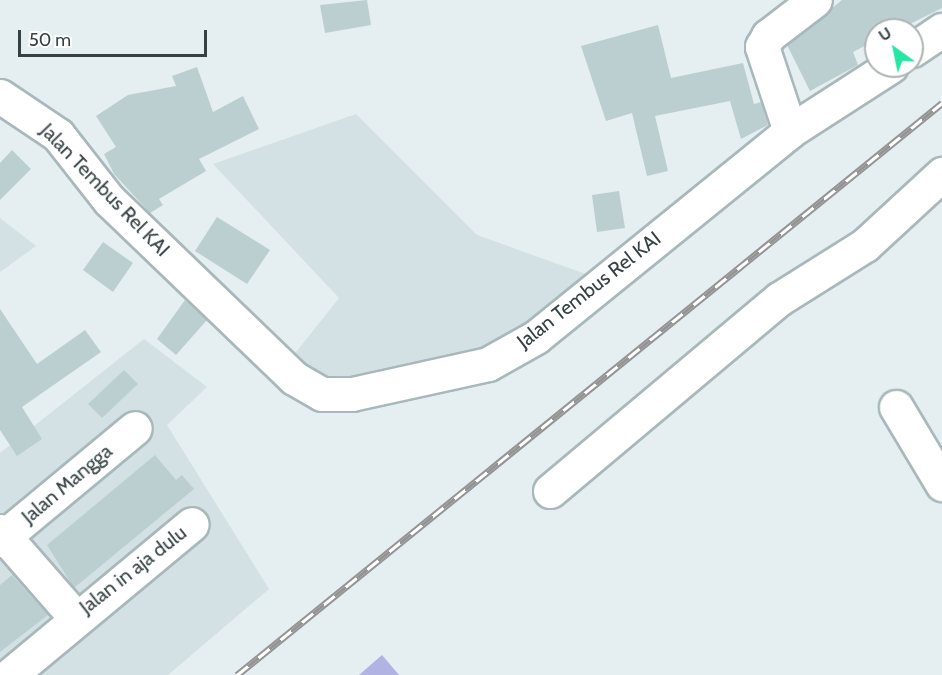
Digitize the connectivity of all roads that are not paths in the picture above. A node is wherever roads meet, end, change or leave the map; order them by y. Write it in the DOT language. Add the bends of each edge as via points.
graph roads {
  1 [pos="815,0"];
  2 [pos="942,30"];
  3 [pos="924,42"];
  4 [pos="873,78"];
  5 [pos="0,96"];
  6 [pos="790,132"];
  7 [pos="942,174"];
  8 [pos="896,407"];
  9 [pos="135,428"];
  10 [pos="942,484"];
  11 [pos="550,491"];
  12 [pos="192,524"];
  13 [pos="1,536"];
  14 [pos="75,617"];
  15 [pos="10,675"];
  1 -- 6 [label="street" via="768,36 762,47"];
  2 -- 3 [label="street"];
  4 -- 6 [label="street, Jalan Tembus Rel KAI"];
  5 -- 6 [label="street, Jalan Tembus Rel KAI" via="58,135 110,200 294,378 322,394 352,394 436,379 488,364 536,337"];
  7 -- 11 [label="street" via="865,245 779,299"];
  8 -- 10 [label="street"];
  9 -- 13 [label="street, Jalan Mangga"];
  12 -- 14 [label="street, Jalan in aja dulu"];
  13 -- 14 [label="street"];
  14 -- 15 [label="street, Jalan in aja dulu"];
}
